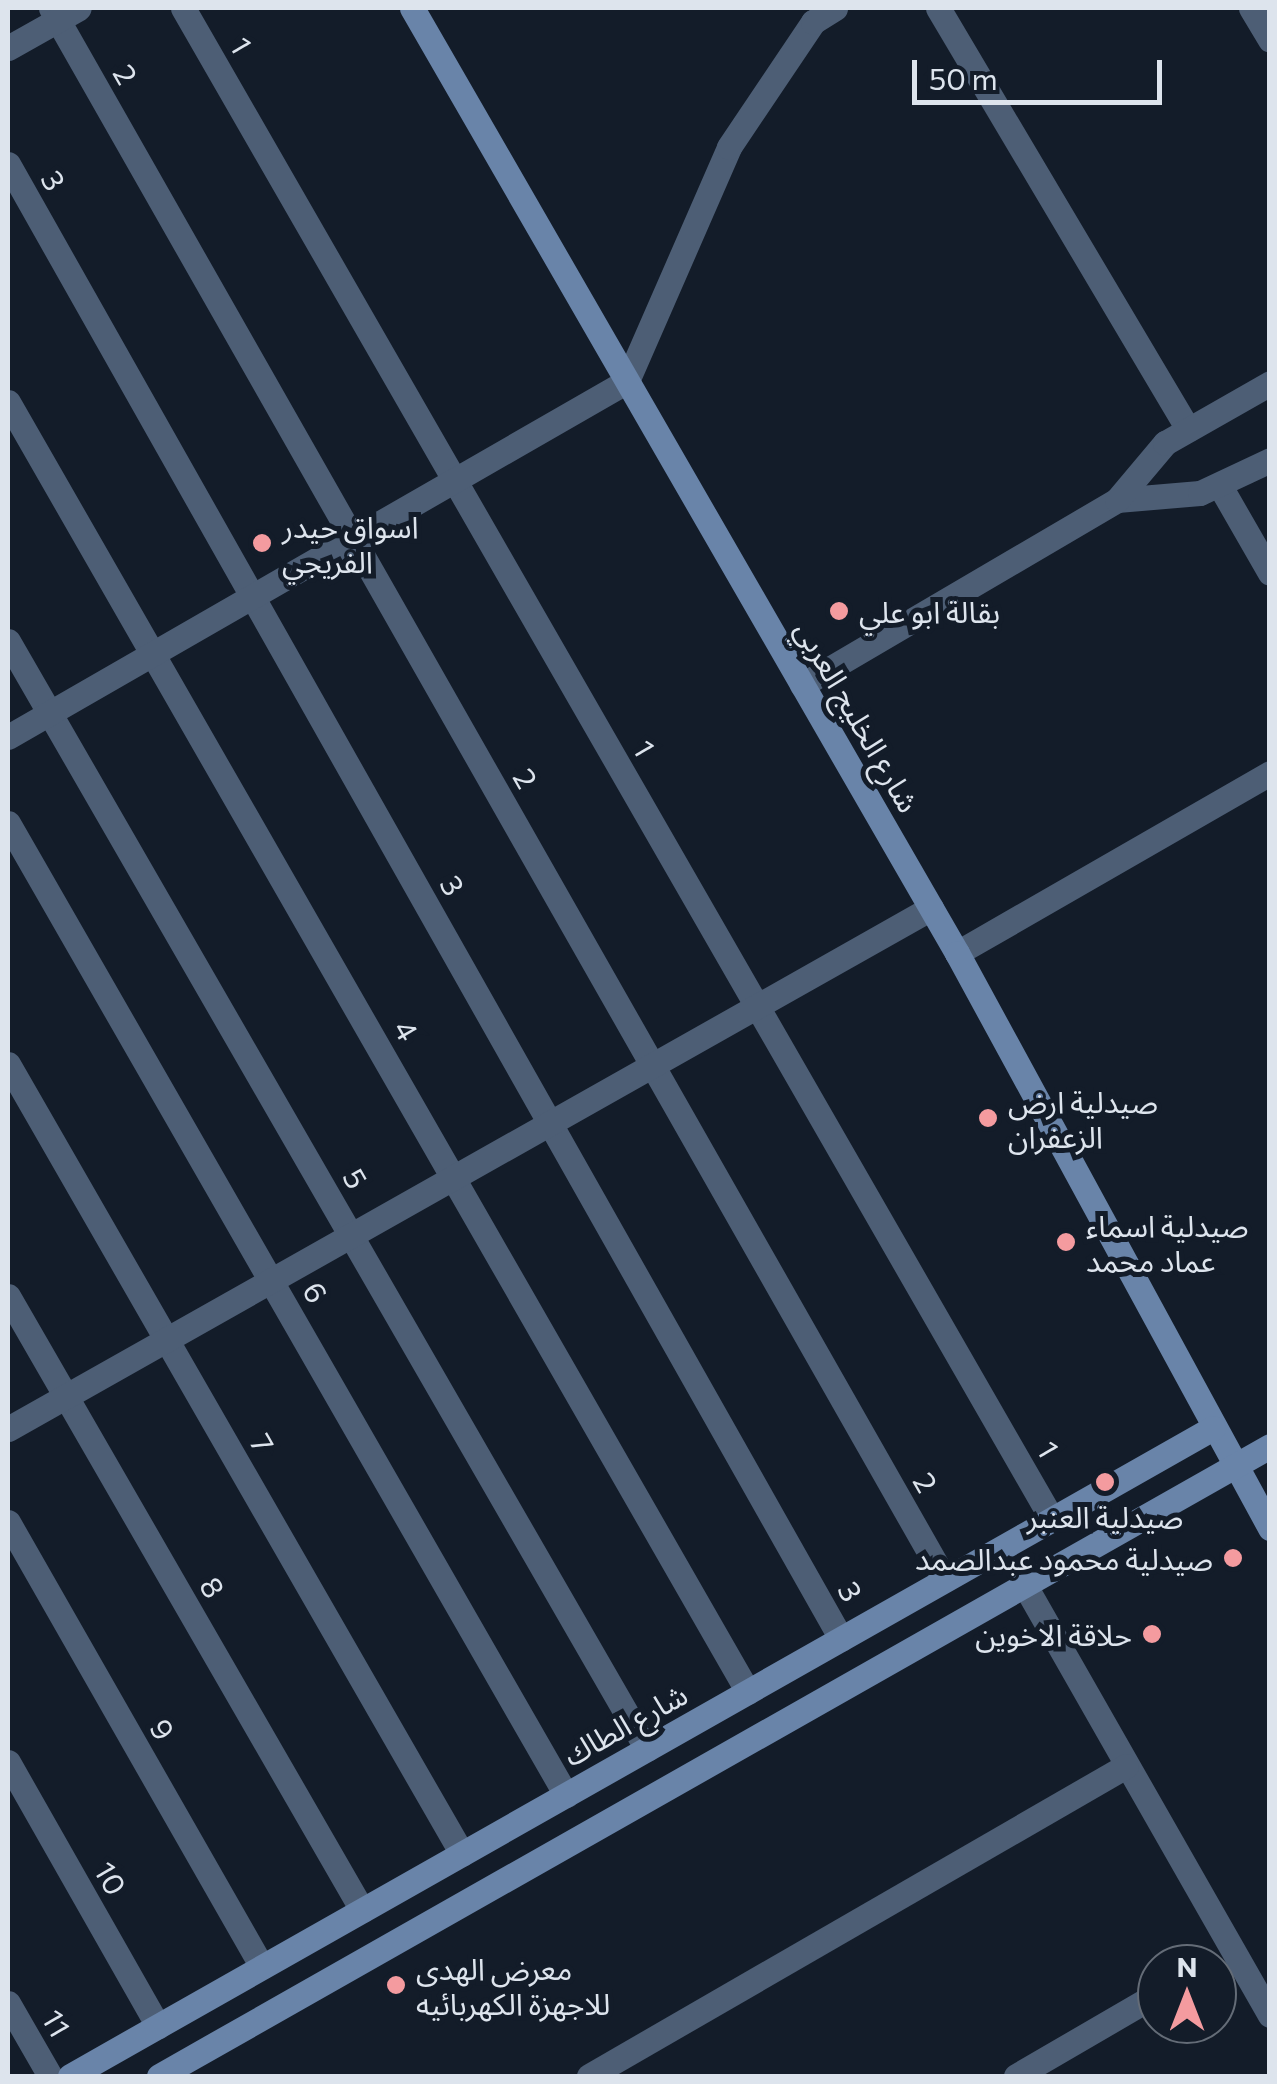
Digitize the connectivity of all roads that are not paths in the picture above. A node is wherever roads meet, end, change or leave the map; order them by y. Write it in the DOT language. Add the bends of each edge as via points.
graph roads {
  1 [pos="183,8"];
  2 [pos="412,8"];
  3 [pos="836,8"];
  4 [pos="938,8"];
  5 [pos="1251,8"];
  6 [pos="62,12"];
  7 [pos="1270,40"];
  8 [pos="8,48"];
  9 [pos="8,164"];
  10 [pos="627,380"];
  11 [pos="1270,383"];
  12 [pos="8,402"];
  13 [pos="1188,429"];
  14 [pos="1270,460"];
  15 [pos="454,480"];
  16 [pos="1220,486"];
  17 [pos="1117,500"];
  18 [pos="352,538"];
  19 [pos="1270,574"];
  20 [pos="252,596"];
  21 [pos="8,641"];
  22 [pos="152,654"];
  23 [pos="802,685"];
  24 [pos="49,713"];
  25 [pos="8,737"];
  26 [pos="1270,773"];
  27 [pos="8,823"];
  28 [pos="930,908"];
  29 [pos="957,954"];
  30 [pos="756,1006"];
  31 [pos="8,1064"];
  32 [pos="652,1066"];
  33 [pos="551,1123"];
  34 [pos="454,1178"];
  35 [pos="352,1235"];
  36 [pos="272,1280"];
  37 [pos="8,1296"];
  38 [pos="166,1340"];
  39 [pos="66,1396"];
  40 [pos="1213,1428"];
  41 [pos="8,1429"];
  42 [pos="1270,1446"];
  43 [pos="1234,1466"];
  44 [pos="1052,1519"];
  45 [pos="8,1522"];
  46 [pos="1270,1528"];
  47 [pos="945,1580"];
  48 [pos="1024,1584"];
  49 [pos="841,1638"];
  50 [pos="748,1692"];
  51 [pos="647,1749"];
  52 [pos="8,1762"];
  53 [pos="1126,1766"];
  54 [pos="566,1794"];
  55 [pos="462,1854"];
  56 [pos="362,1910"];
  57 [pos="1229,1944"];
  58 [pos="1237,1959"];
  59 [pos="262,1967"];
  60 [pos="8,2003"];
  61 [pos="1137,2006"];
  62 [pos="1270,2015"];
  63 [pos="158,2026"];
  64 [pos="50,2076"];
  65 [pos="70,2076"];
  66 [pos="159,2076"];
  67 [pos="589,2076"];
  68 [pos="1016,2076"];
  1 -- 15 [label="street, 1"];
  2 -- 10 [label="main road, شارع الخليج العربي"];
  3 -- 10 [label="street" via="813,22 728,147"];
  4 -- 13 [label="street"];
  5 -- 7 [label="street"];
  6 -- 8 [label="street"];
  6 -- 18 [label="street, 2"];
  9 -- 20 [label="street, 3"];
  10 -- 15 [label="street"];
  10 -- 23 [label="main road, شارع الخليج العربي"];
  11 -- 13 [label="street"];
  12 -- 22 [label="street, 4"];
  13 -- 17 [label="street" via="1145,458"];
  14 -- 16 [label="street"];
  15 -- 18 [label="street"];
  15 -- 30 [label="street, 1"];
  16 -- 17 [label="street"];
  16 -- 19 [label="street"];
  17 -- 23 [label="street"];
  18 -- 20 [label="street"];
  18 -- 32 [label="street, 2"];
  20 -- 22 [label="street"];
  20 -- 33 [label="street, 3"];
  21 -- 24 [label="street, 5"];
  22 -- 24 [label="street"];
  22 -- 34 [label="street, 4"];
  23 -- 28 [label="main road, شارع الخليج العربي"];
  24 -- 25 [label="street"];
  24 -- 35 [label="street, 5"];
  26 -- 29 [label="street"];
  27 -- 36 [label="street, 6"];
  28 -- 29 [label="main road, شارع الخليج العربي"];
  28 -- 30 [label="street"];
  29 -- 40 [label="main road, شارع الخليج العربي"];
  30 -- 32 [label="street"];
  30 -- 44 [label="street, 1"];
  31 -- 38 [label="street, 7"];
  32 -- 33 [label="street"];
  32 -- 47 [label="street, 2"];
  33 -- 34 [label="street"];
  33 -- 49 [label="street, 3"];
  34 -- 35 [label="street"];
  34 -- 50 [label="street, 4"];
  35 -- 36 [label="street"];
  35 -- 51 [label="street, 5"];
  36 -- 38 [label="street"];
  36 -- 54 [label="street, 6"];
  37 -- 39 [label="street, 8"];
  38 -- 39 [label="street"];
  38 -- 55 [label="street, 7"];
  39 -- 41 [label="street"];
  39 -- 56 [label="street, 8"];
  40 -- 43 [label="main road, شارع الخليج العربي"];
  40 -- 44 [label="main road, شارع الطاك"];
  42 -- 43 [label="main road"];
  43 -- 46 [label="main road, شارع الخليج العربي"];
  43 -- 48 [label="main road"];
  44 -- 47 [label="main road, شارع الطاك"];
  45 -- 59 [label="street, 9"];
  47 -- 49 [label="main road, شارع الطاك"];
  48 -- 53 [label="street"];
  48 -- 66 [label="main road"];
  49 -- 50 [label="main road, شارع الطاك"];
  50 -- 51 [label="main road, شارع الطاك"];
  51 -- 54 [label="main road, شارع الطاك"];
  52 -- 63 [label="street, 10"];
  53 -- 57 [label="street"];
  53 -- 67 [label="street"];
  54 -- 55 [label="main road, شارع الطاك"];
  55 -- 56 [label="main road, شارع الطاك"];
  56 -- 59 [label="main road, شارع الطاك"];
  58 -- 62 [label="street"];
  59 -- 63 [label="main road, شارع الطاك"];
  60 -- 64 [label="street, 11"];
  61 -- 68 [label="street"];
  63 -- 65 [label="main road, شارع الطاك"];
}
